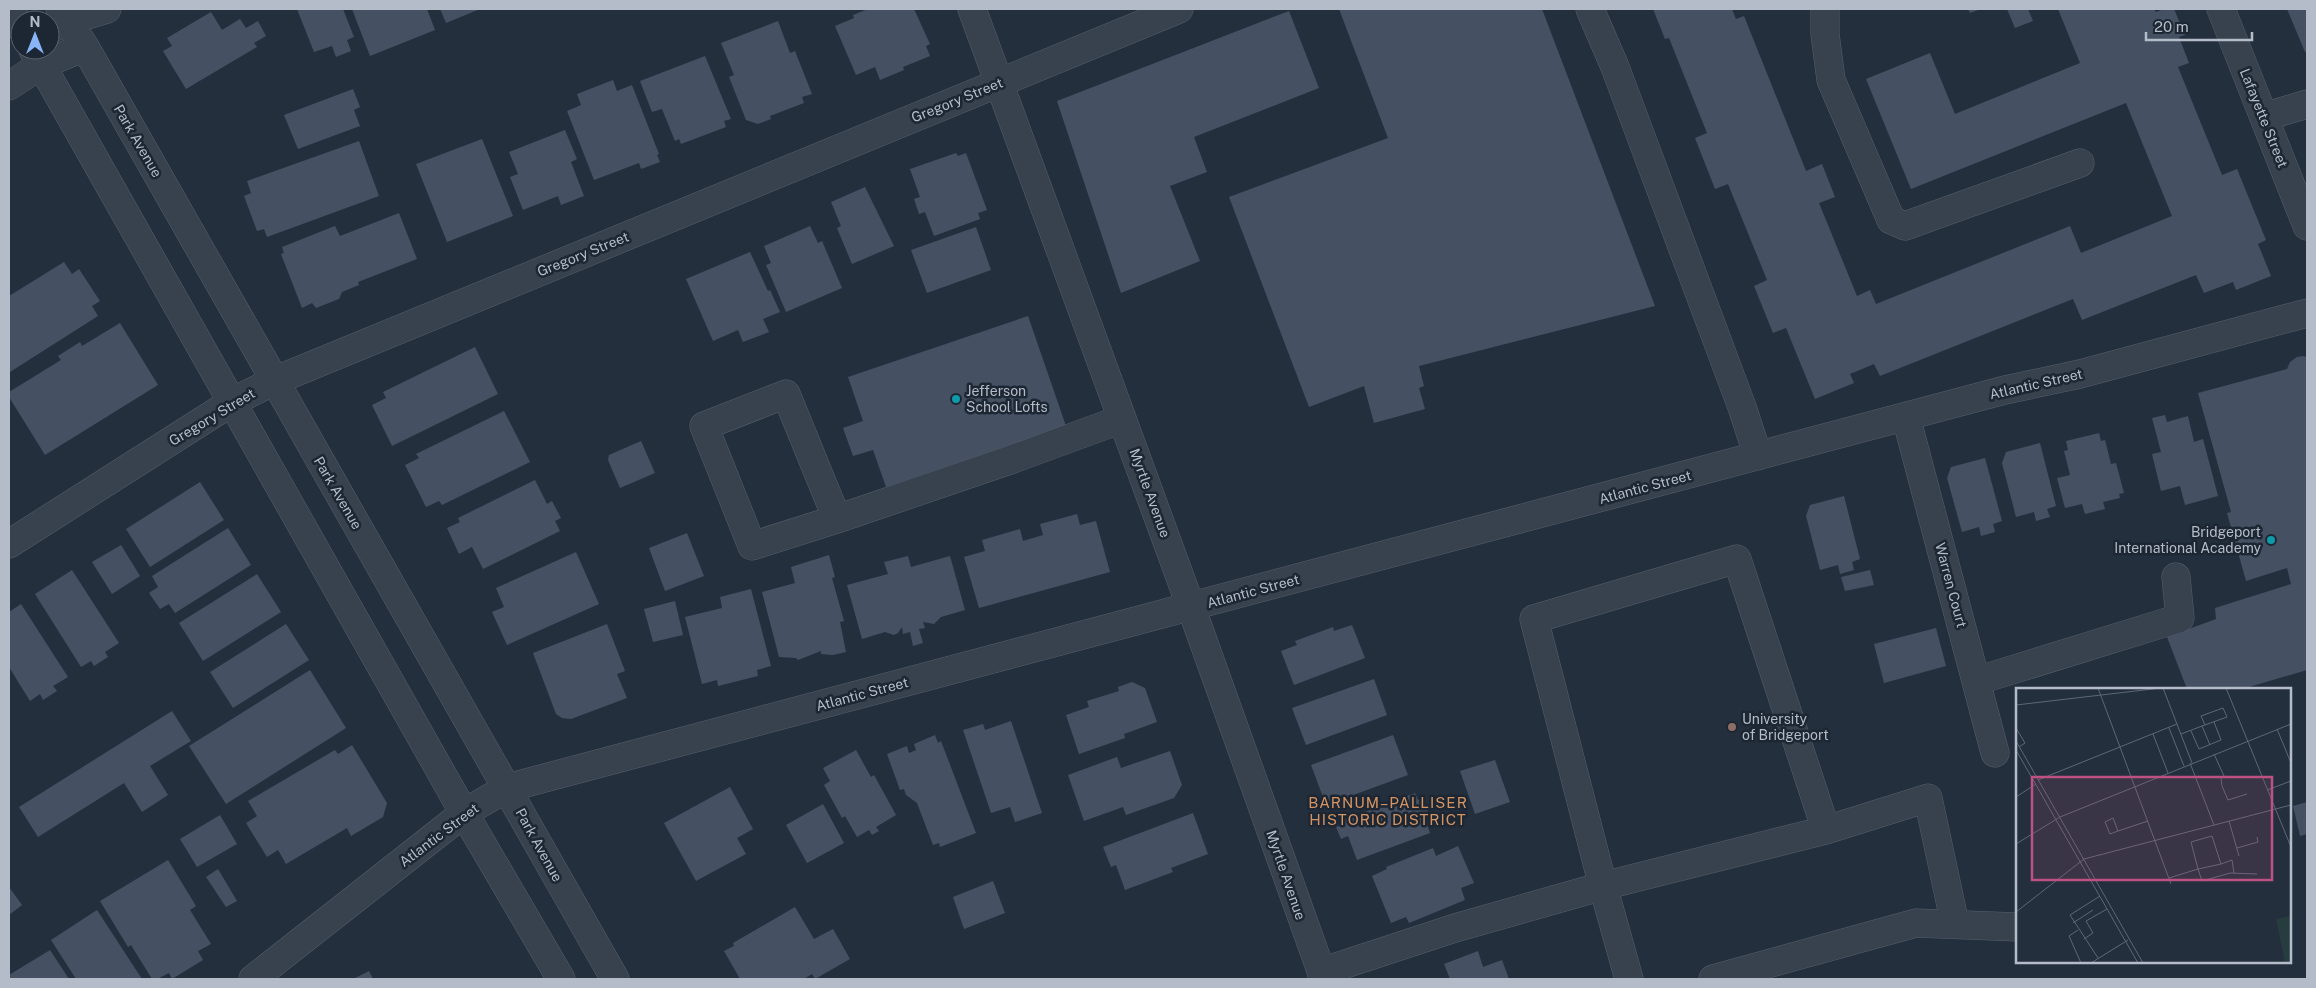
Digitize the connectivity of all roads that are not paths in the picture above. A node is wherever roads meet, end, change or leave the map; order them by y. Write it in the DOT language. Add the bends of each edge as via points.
graph roads {
  1 [pos="107,9"];
  2 [pos="972,9"];
  3 [pos="1179,9"];
  4 [pos="1590,9"];
  5 [pos="1825,9"];
  6 [pos="2221,9"];
  7 [pos="60,20"];
  8 [pos="60,21"];
  9 [pos="84,47"];
  10 [pos="60,53"];
  11 [pos="35,60"];
  12 [pos="38,60"];
  13 [pos="1000,82"];
  14 [pos="9,86"];
  15 [pos="2307,104"];
  16 [pos="2264,117"];
  17 [pos="2080,163"];
  18 [pos="2307,226"];
  19 [pos="2307,313"];
  20 [pos="274,381"];
  21 [pos="232,402"];
  22 [pos="1906,417"];
  23 [pos="1122,419"];
  24 [pos="1758,456"];
  25 [pos="837,519"];
  26 [pos="9,544"];
  27 [pos="2176,576"];
  28 [pos="1191,607"];
  29 [pos="1976,681"];
  30 [pos="1994,753"];
  31 [pos="507,788"];
  32 [pos="464,813"];
  33 [pos="1826,830"];
  34 [pos="1603,886"];
  35 [pos="1955,924"];
  36 [pos="2016,927"];
  37 [pos="1322,976"];
  38 [pos="253,979"];
  39 [pos="560,979"];
  40 [pos="615,979"];
  41 [pos="1629,979"];
  42 [pos="1713,979"];
  1 -- 7 [label="street"];
  2 -- 13 [label="street, Myrtle Avenue"];
  3 -- 13 [label="street, Gregory Street"];
  4 -- 24 [label="street" via="1615,67"];
  5 -- 17 [label="street" via="1831,80 1891,220 1905,226"];
  6 -- 16 [label="street, Lafayette Street"];
  8 -- 9 [label="street, Park Avenue"];
  9 -- 10 [label="street"];
  9 -- 20 [label="street, Park Avenue"];
  11 -- 14 [label="street"];
  12 -- 21 [label="street"];
  13 -- 20 [label="street, Gregory Street"];
  13 -- 23 [label="street, Myrtle Avenue"];
  15 -- 16 [label="street"];
  16 -- 18 [label="street, Lafayette Street"];
  19 -- 22 [label="street, Atlantic Street"];
  20 -- 21 [label="street, Gregory Street"];
  20 -- 31 [label="street, Park Avenue"];
  21 -- 26 [label="street, Gregory Street"];
  21 -- 32 [label="street"];
  22 -- 24 [label="street, Atlantic Street"];
  22 -- 29 [label="street, Warren Court"];
  23 -- 25 [label="street"];
  23 -- 28 [label="street, Myrtle Avenue"];
  24 -- 28 [label="street, Atlantic Street"];
  25 -- 25 [label="street" via="786,394 704,426 752,546"];
  27 -- 29 [label="street" via="2180,618"];
  28 -- 31 [label="street, Atlantic Street"];
  28 -- 37 [label="street, Myrtle Avenue"];
  29 -- 30 [label="street, Warren Court"];
  31 -- 32 [label="street, Atlantic Street"];
  31 -- 40 [label="street, Park Avenue"];
  32 -- 38 [label="street, Atlantic Street"];
  32 -- 39 [label="street"];
  33 -- 34 [label="street"];
  33 -- 34 [label="street" via="1737,559 1534,619"];
  33 -- 35 [label="street" via="1928,798"];
  34 -- 37 [label="street" via="1455,928"];
  34 -- 41 [label="street"];
  35 -- 36 [label="street"];
  35 -- 42 [label="street" via="1916,923"];
}
